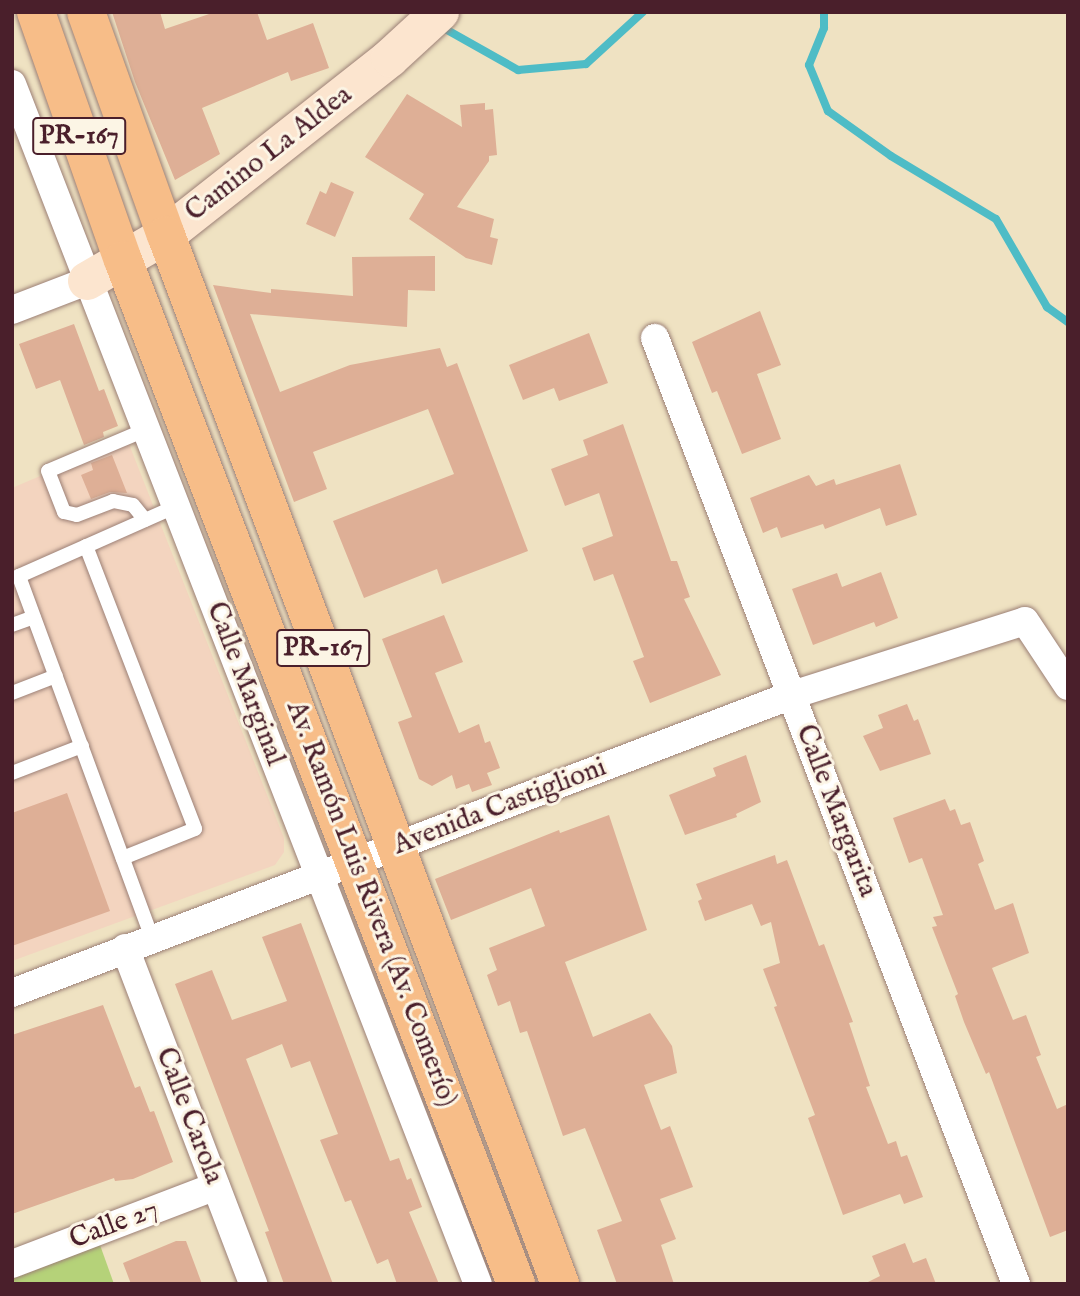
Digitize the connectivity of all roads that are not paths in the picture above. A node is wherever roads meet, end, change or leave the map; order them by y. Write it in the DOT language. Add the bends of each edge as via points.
graph roads {
  1 [pos="36,12"];
  2 [pos="86,12"];
  3 [pos="440,12"];
  4 [pos="12,84"];
  5 [pos="166,235"];
  6 [pos="123,260"];
  7 [pos="88,281"];
  8 [pos="12,310"];
  9 [pos="655,338"];
  10 [pos="145,430"];
  11 [pos="175,507"];
  12 [pos="145,520"];
  13 [pos="86,546"];
  14 [pos="16,577"];
  15 [pos="34,617"];
  16 [pos="12,625"];
  17 [pos="56,676"];
  18 [pos="1068,686"];
  19 [pos="12,693"];
  20 [pos="792,695"];
  21 [pos="82,746"];
  22 [pos="12,773"];
  23 [pos="398,846"];
  24 [pos="122,858"];
  25 [pos="338,870"];
  26 [pos="152,938"];
  27 [pos="125,948"];
  28 [pos="12,993"];
  29 [pos="216,1186"];
  30 [pos="12,1264"];
  31 [pos="253,1284"];
  32 [pos="478,1284"];
  33 [pos="516,1284"];
  34 [pos="560,1284"];
  35 [pos="1016,1284"];
  1 -- 6 [label="main road, Av. Ramón Luis Rivera (Av. Comerío) / PR-167"];
  2 -- 5 [label="main road, Av. Ramón Luis Rivera (Av. Comerío) / PR-167"];
  3 -- 5 [label="street, Camino La Aldea" via="390,58"];
  4 -- 7 [label="street, Calle Marginal"];
  5 -- 6 [label="street, Camino La Aldea"];
  5 -- 23 [label="main road, Av. Ramón Luis Rivera (Av. Comerío) / PR-167"];
  6 -- 7 [label="street, Camino La Aldea"];
  6 -- 25 [label="main road, Av. Ramón Luis Rivera (Av. Comerío) / PR-167"];
  7 -- 8 [label="street"];
  7 -- 10 [label="street, Calle Marginal"];
  9 -- 20 [label="street, Calle Margarita"];
  10 -- 11 [label="street, Calle Marginal"];
  10 -- 12 [label="lane" via="48,471 64,512 77,515 113,501 133,505"];
  11 -- 12 [label="lane"];
  11 -- 25 [label="street, Calle Marginal"];
  12 -- 13 [label="lane"];
  13 -- 14 [label="lane"];
  13 -- 24 [label="lane" via="195,829"];
  14 -- 15 [label="lane"];
  15 -- 16 [label="lane"];
  15 -- 17 [label="lane"];
  17 -- 19 [label="lane"];
  17 -- 21 [label="lane"];
  18 -- 20 [label="street, Avenida Castiglioni" via="1025,621"];
  20 -- 23 [label="street, Avenida Castiglioni"];
  20 -- 35 [label="street, Calle Margarita"];
  21 -- 22 [label="lane"];
  21 -- 24 [label="lane"];
  23 -- 25 [label="street, Avenida Castiglioni"];
  23 -- 34 [label="main road, Av. Ramón Luis Rivera (Av. Comerío) / PR-167"];
  24 -- 26 [label="lane"];
  25 -- 26 [label="street, Avenida Castiglioni"];
  25 -- 32 [label="street, Calle Marginal"];
  25 -- 33 [label="main road, Av. Ramón Luis Rivera (Av. Comerío) / PR-167"];
  26 -- 27 [label="street, Avenida Castiglioni"];
  27 -- 28 [label="street, Avenida Castiglioni"];
  27 -- 29 [label="street, Calle Carola"];
  29 -- 30 [label="street, Calle 27"];
  29 -- 31 [label="street, Calle Carola"];
}
